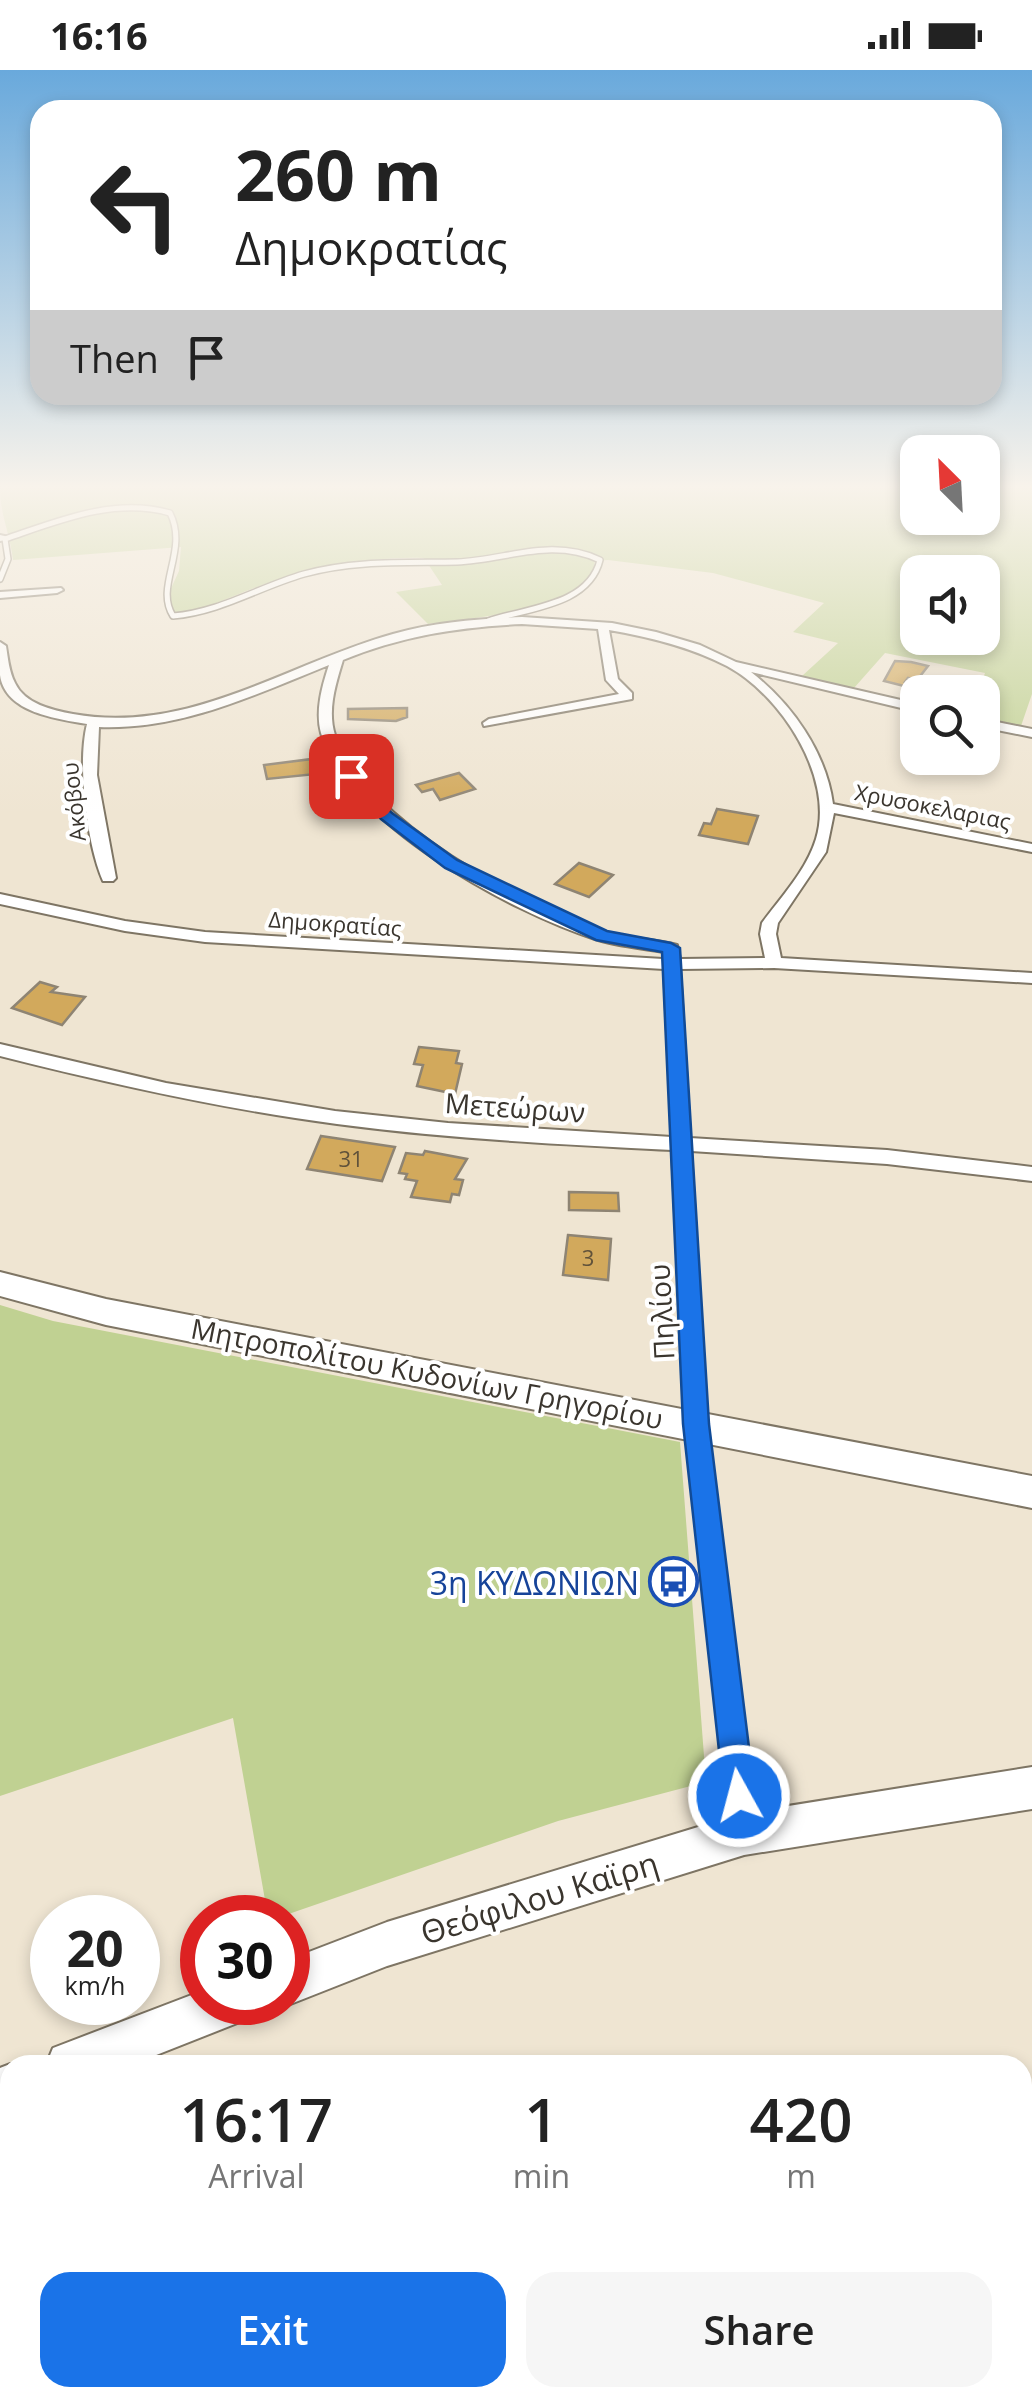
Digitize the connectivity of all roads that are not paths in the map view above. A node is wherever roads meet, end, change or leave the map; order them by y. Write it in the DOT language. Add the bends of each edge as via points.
graph roads {
  1 [pos="164,597"];
  2 [pos="236,597"];
  3 [pos="565,597"];
  4 [pos="488,621"];
  5 [pos="603,626"];
  6 [pos="0,646"];
  7 [pos="337,660"];
  8 [pos="731,664"];
  9 [pos="900,704"];
  10 [pos="94,722"];
  11 [pos="489,723"];
  12 [pos="1000,728"];
  13 [pos="1032,734"];
  14 [pos="825,807"];
  15 [pos="1032,848"];
  16 [pos="108,878"];
  17 [pos="0,899"];
  18 [pos="774,963"];
  19 [pos="671,964"];
  20 [pos="1032,978"];
  21 [pos="0,1050"];
  22 [pos="682,1146"];
  23 [pos="1032,1174"];
  24 [pos="0,1284"];
  25 [pos="696,1424"];
  26 [pos="1032,1492"];
  27 [pos="1032,1788"];
  28 [pos="744,1834"];
  29 [pos="310,1974"];
  30 [pos="180,2023"];
  31 [pos="96,2055"];
  1 -- 2 [label="lane" via="172,616"];
  3 -- 4 [label="lane"];
  4 -- 5 [label="street"];
  4 -- 7 [label="street" via="398,636"];
  5 -- 8 [label="street" via="682,644"];
  5 -- 11 [label="street" via="611,677 628,696"];
  6 -- 10 [label="street" via="18,696 47,712"];
  7 -- 10 [label="street" via="197,712"];
  7 -- 19 [label="street" via="326,689 328,736 351,776 387,816 451,864 523,902 602,936 671,948"];
  8 -- 9 [label="street"];
  8 -- 14 [label="street" via="766,691 802,735 817,764"];
  10 -- 16 [label="street, Ακόβου" via="89,745"];
  12 -- 13 [label="street"];
  14 -- 15 [label="street, Χρυσοκελαριας"];
  14 -- 18 [label="street" via="822,846 770,924"];
  17 -- 19 [label="street, Δημοκρατίας" via="205,938"];
  18 -- 19 [label="street, Δημοκρατίας"];
  18 -- 20 [label="street, Δημοκρατίας"];
  19 -- 22 [label="street, Πηλίου"];
  21 -- 22 [label="street, Μετεώρων" via="270,1109 445,1130"];
  22 -- 23 [label="street, Μετεώρων" via="896,1158"];
  22 -- 25 [label="street, Πηλίου"];
  24 -- 25 [label="street, Μητροπολίτου Κυδονίων Γρηγορίου" via="106,1312"];
  25 -- 26 [label="street, Μητροπολίτου Κυδονίων Γρηγορίου"];
  25 -- 28 [label="street, Πηλίου"];
  27 -- 28 [label="street, Θεόφιλου Καϊρη"];
  28 -- 29 [label="street, Θεόφιλου Καϊρη"];
  30 -- 31 [label="street"];
}
